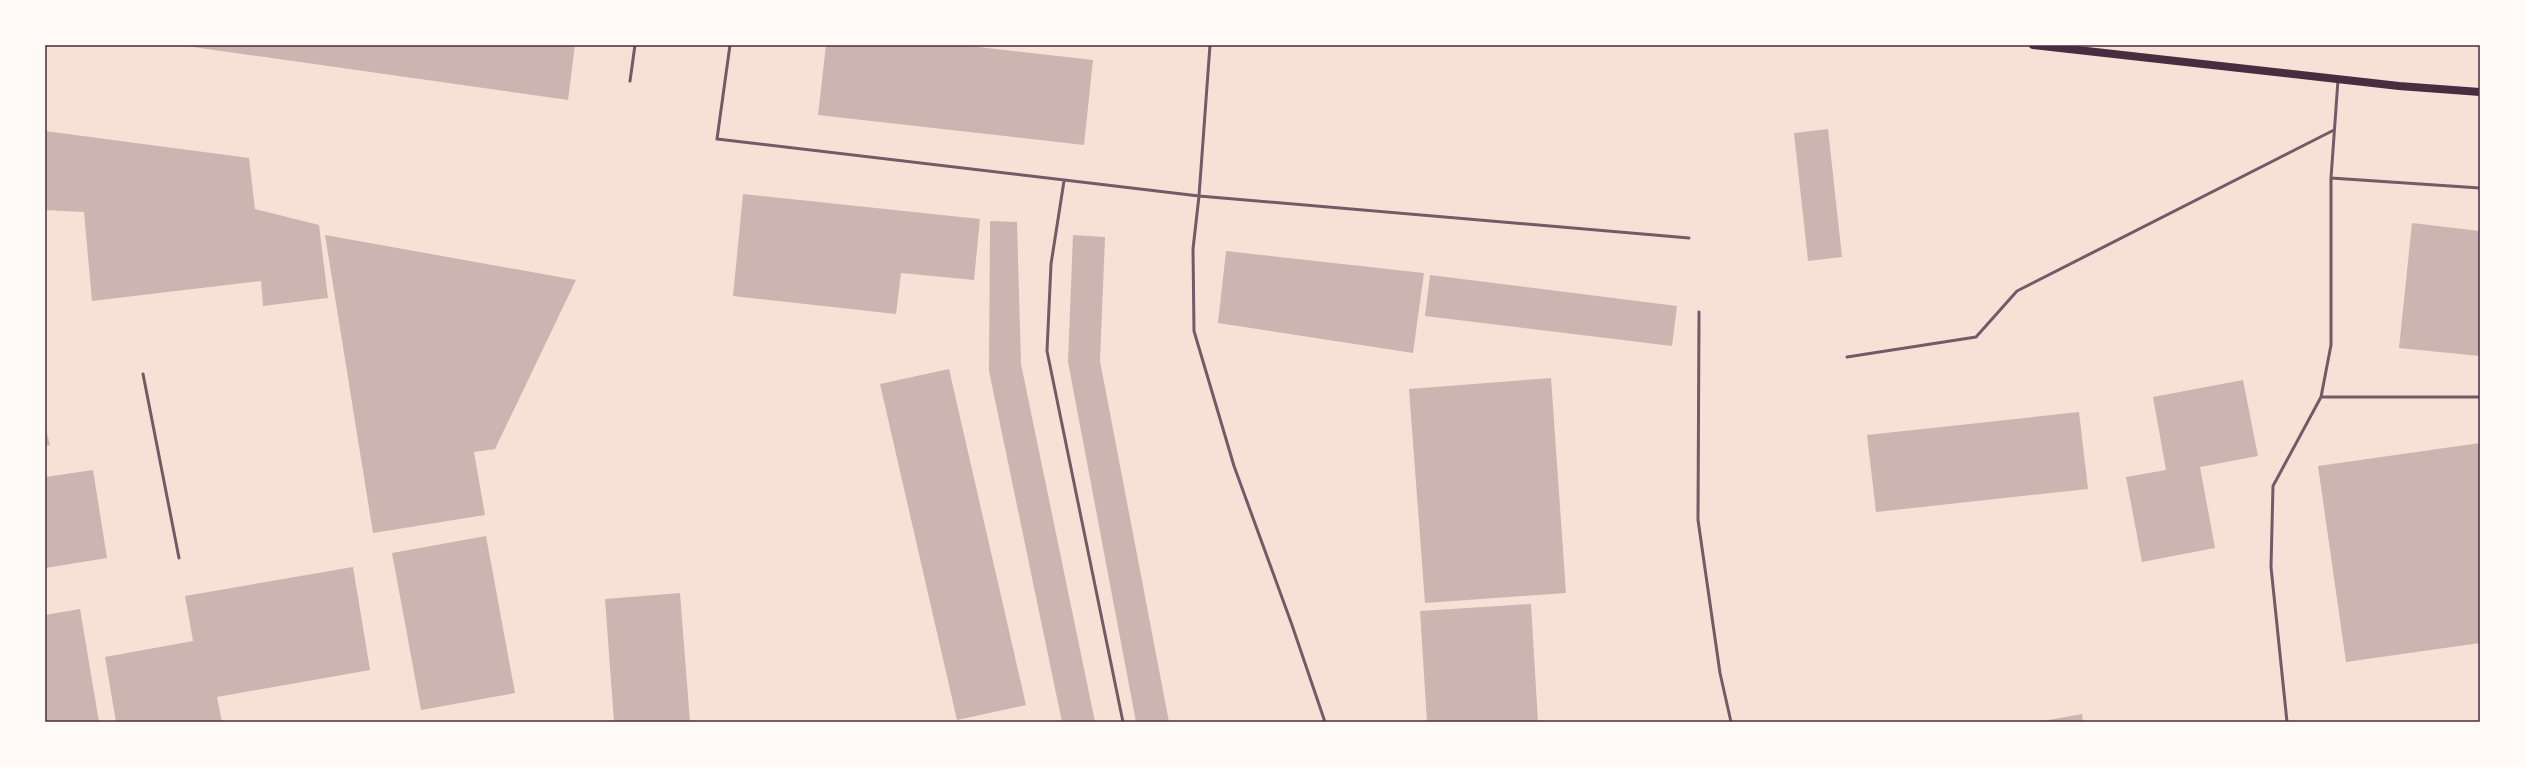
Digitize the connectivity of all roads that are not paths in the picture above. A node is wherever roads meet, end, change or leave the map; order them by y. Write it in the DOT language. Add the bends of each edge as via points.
graph roads {
  1 [pos="635,45"];
  2 [pos="730,45"];
  3 [pos="1210,45"];
  4 [pos="2034,45"];
  5 [pos="2338,78"];
  6 [pos="630,81"];
  7 [pos="2480,92"];
  8 [pos="2334,130"];
  9 [pos="2331,178"];
  10 [pos="1064,180"];
  11 [pos="2480,188"];
  12 [pos="1198,196"];
  13 [pos="1689,238"];
  14 [pos="1699,312"];
  15 [pos="1847,356"];
  16 [pos="143,374"];
  17 [pos="2321,397"];
  18 [pos="2480,397"];
  19 [pos="179,558"];
  20 [pos="1123,722"];
  21 [pos="1325,722"];
  22 [pos="1731,722"];
  23 [pos="2287,722"];
  1 -- 6 [label="lane"];
  2 -- 10 [label="lane" via="717,139"];
  3 -- 12 [label="lane"];
  4 -- 5 [label="main road"];
  5 -- 7 [label="main road"];
  5 -- 8 [label="lane"];
  8 -- 9 [label="lane"];
  8 -- 15 [label="lane" via="2017,291 1976,336"];
  9 -- 11 [label="lane"];
  9 -- 17 [label="lane" via="2331,345"];
  10 -- 12 [label="lane"];
  10 -- 20 [label="lane" via="1051,264 1047,351"];
  12 -- 13 [label="lane"];
  12 -- 21 [label="lane" via="1193,248 1194,331 1234,466"];
  14 -- 22 [label="lane" via="1698,520 1720,673"];
  16 -- 19 [label="lane"];
  17 -- 18 [label="lane"];
  17 -- 23 [label="lane" via="2273,486 2271,567"];
}
